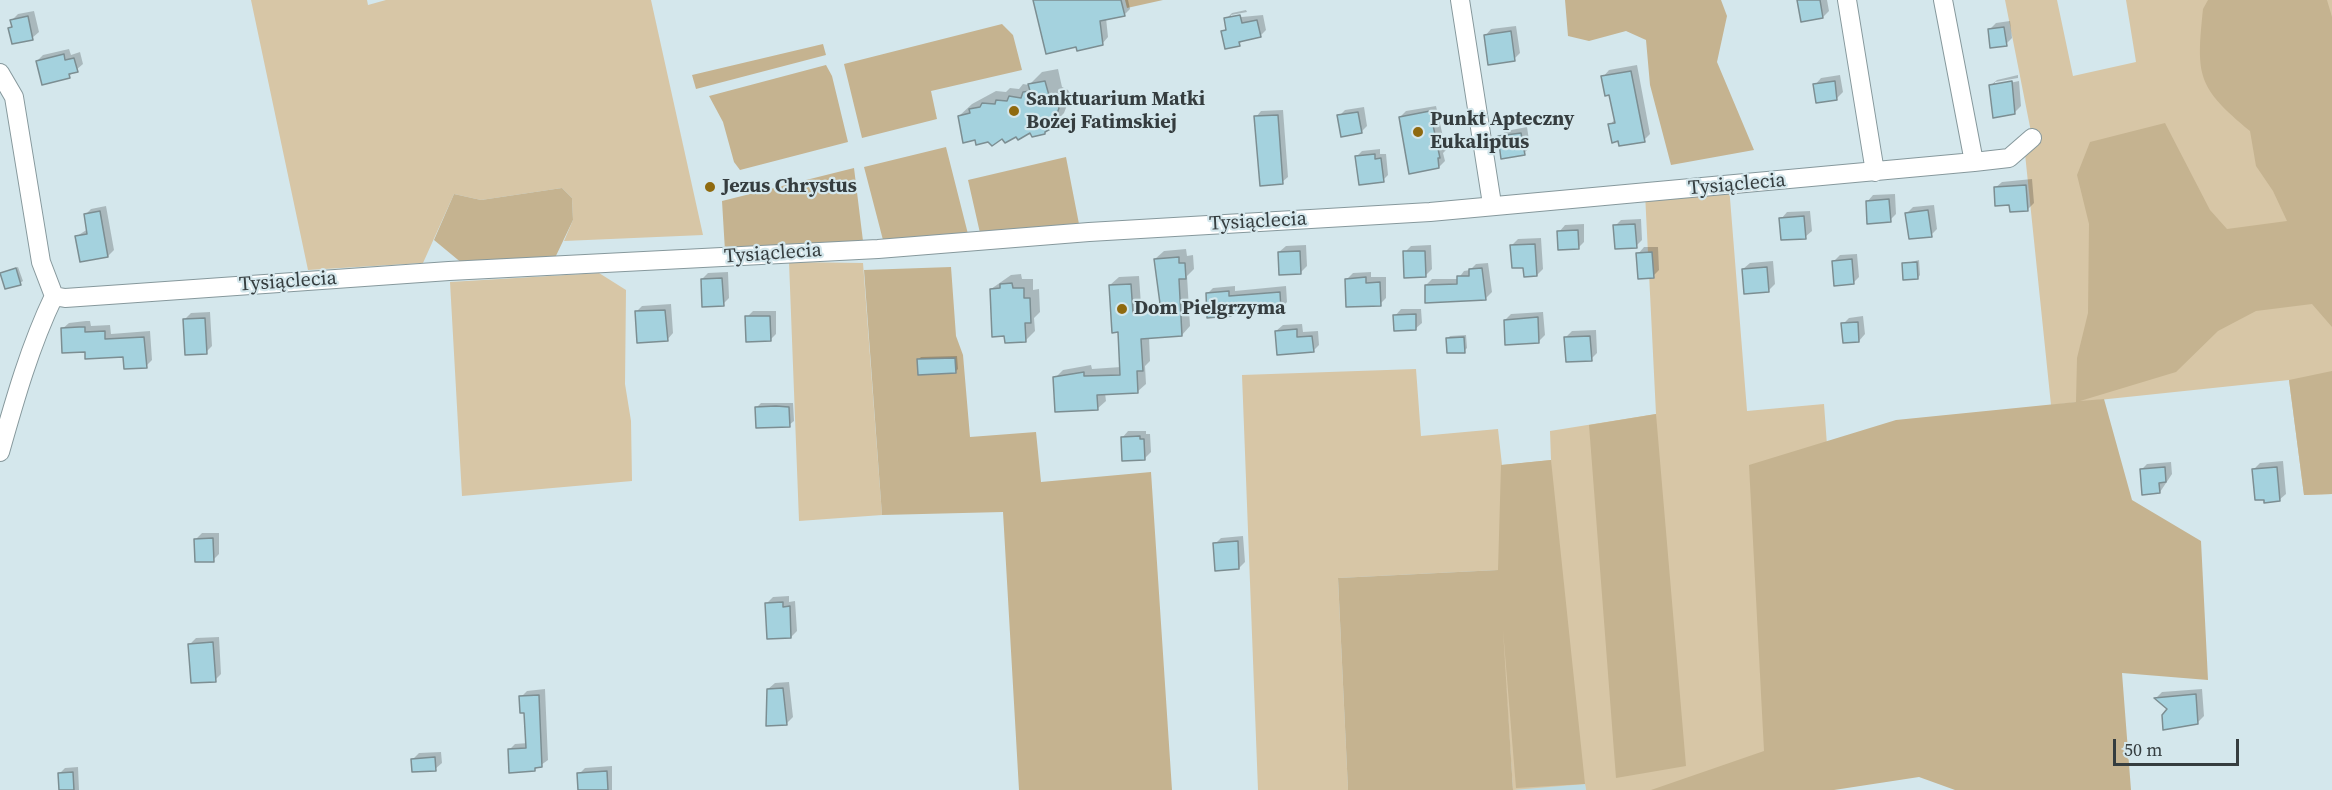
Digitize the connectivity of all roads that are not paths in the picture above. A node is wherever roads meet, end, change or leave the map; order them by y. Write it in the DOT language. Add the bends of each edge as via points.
graph roads {
  1 [pos="1847,0"];
  2 [pos="1943,0"];
  3 [pos="1461,2"];
  4 [pos="0,73"];
  5 [pos="2032,138"];
  6 [pos="1974,162"];
  7 [pos="1875,172"];
  8 [pos="1492,204"];
  9 [pos="54,296"];
  10 [pos="0,452"];
  1 -- 7 [label="street"];
  2 -- 6 [label="street"];
  3 -- 8 [label="street"];
  4 -- 9 [label="street" via="14,97 41,262"];
  5 -- 6 [label="street, Tysiąclecia" via="2009,158"];
  6 -- 7 [label="street, Tysiąclecia"];
  7 -- 8 [label="street, Tysiąclecia"];
  8 -- 9 [label="street, Tysiąclecia" via="1430,212 878,249"];
  9 -- 10 [label="street" via="33,345"];
}
